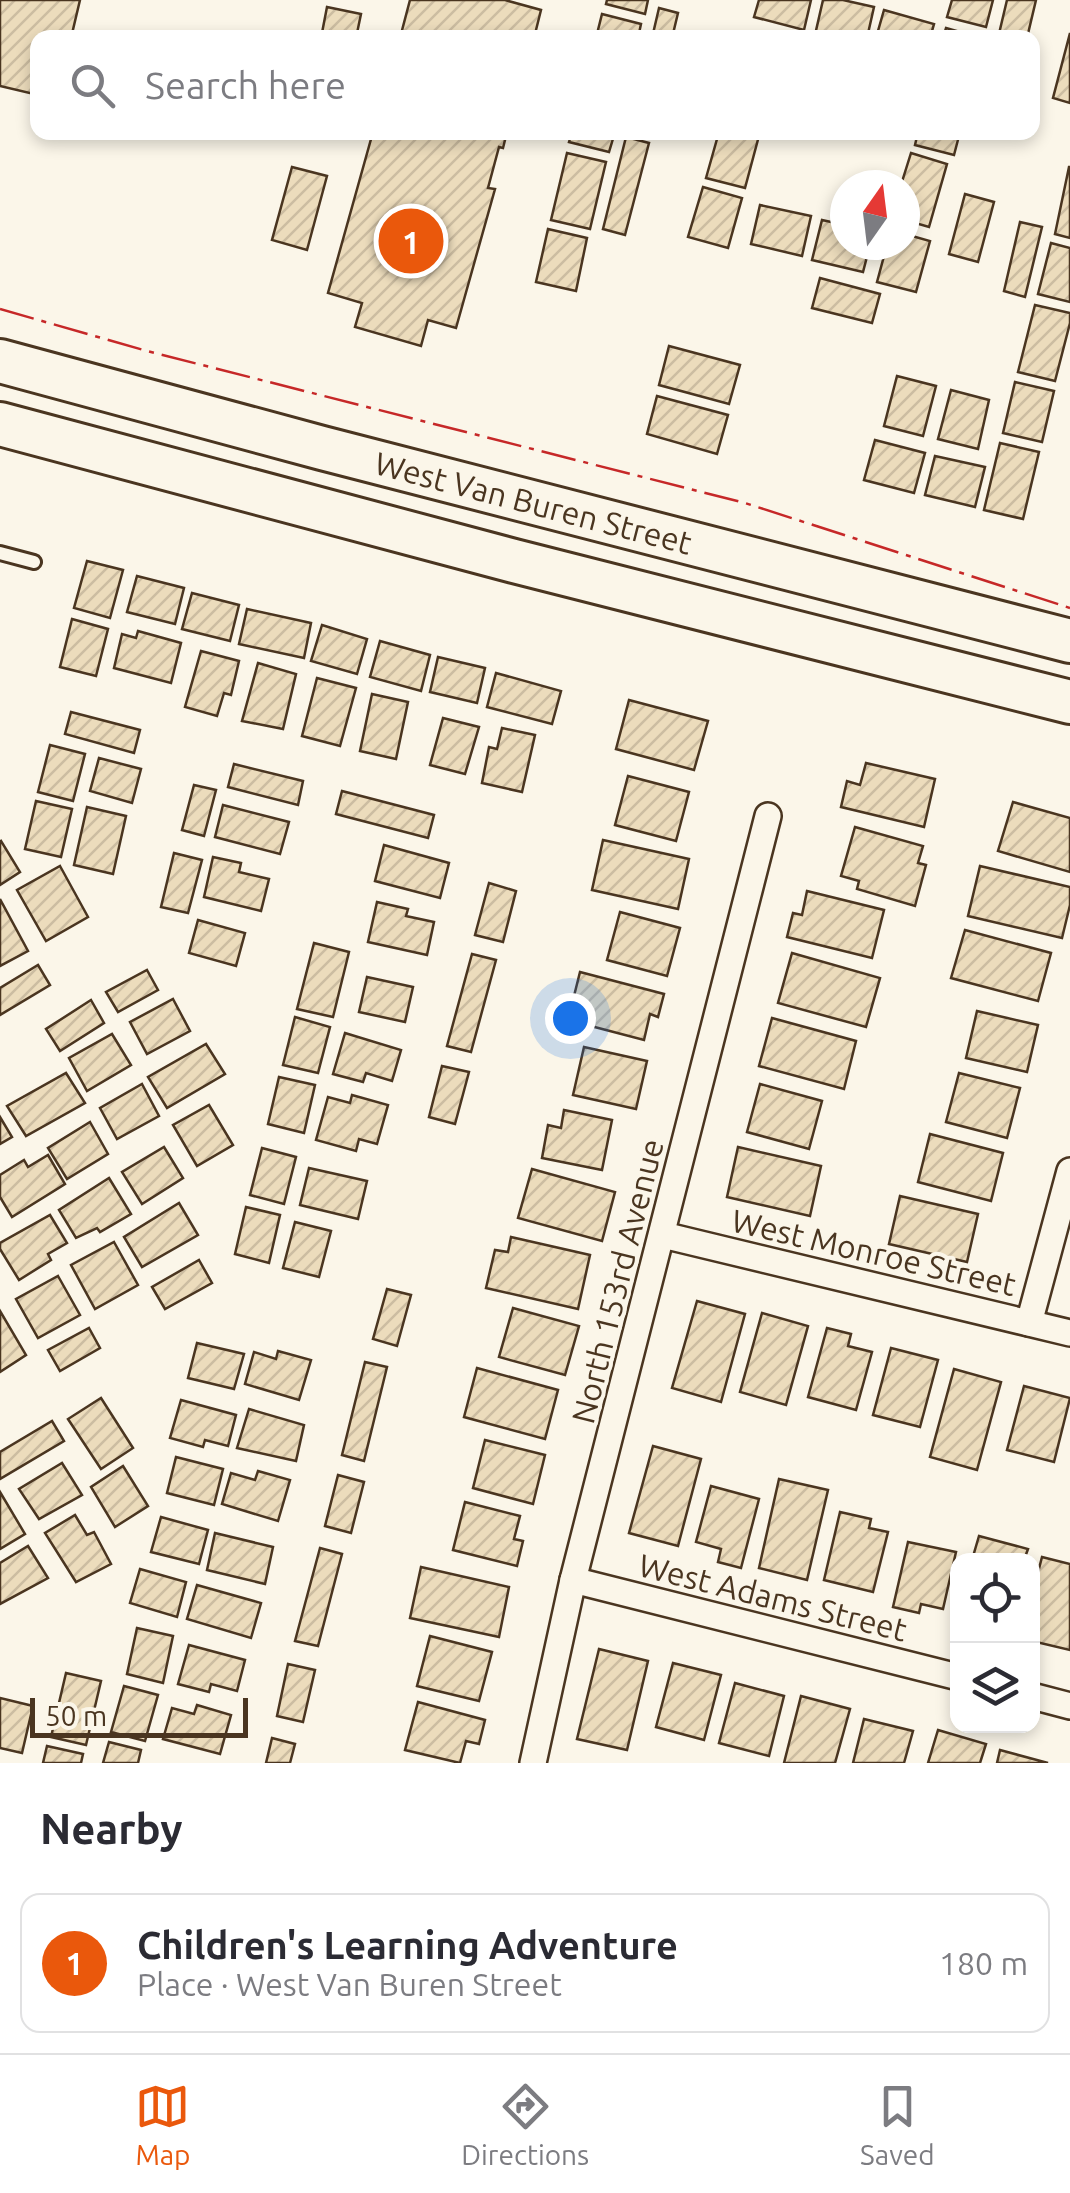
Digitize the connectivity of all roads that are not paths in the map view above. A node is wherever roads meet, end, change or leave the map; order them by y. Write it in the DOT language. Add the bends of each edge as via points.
graph roads {
  1 [pos="0,362"];
  2 [pos="93,386"];
  3 [pos="0,424"];
  4 [pos="78,447"];
  5 [pos="0,553"];
  6 [pos="34,562"];
  7 [pos="1070,641"];
  8 [pos="1070,702"];
  9 [pos="768,816"];
  10 [pos="1070,1171"];
  11 [pos="662,1235"];
  12 [pos="1029,1323"];
  13 [pos="1070,1333"];
  14 [pos="573,1580"];
  15 [pos="950,1675"];
  16 [pos="1040,1698"];
  17 [pos="1070,1706"];
  18 [pos="533,1763"];
  1 -- 2 [label="main road, West Van Buren Street"];
  2 -- 4 [label="main road"];
  2 -- 7 [label="main road, West Van Buren Street"];
  3 -- 4 [label="main road, West Van Buren Street"];
  4 -- 8 [label="main road, West Van Buren Street"];
  5 -- 6 [label="lane"];
  9 -- 11 [label="street, North 153rd Avenue"];
  10 -- 12 [label="street"];
  11 -- 12 [label="street, West Monroe Street"];
  11 -- 14 [label="street, North 153rd Avenue"];
  12 -- 13 [label="street, West Monroe Street"];
  14 -- 15 [label="street, West Adams Street"];
  14 -- 18 [label="street, North 153rd Avenue"];
  16 -- 17 [label="street"];
}
